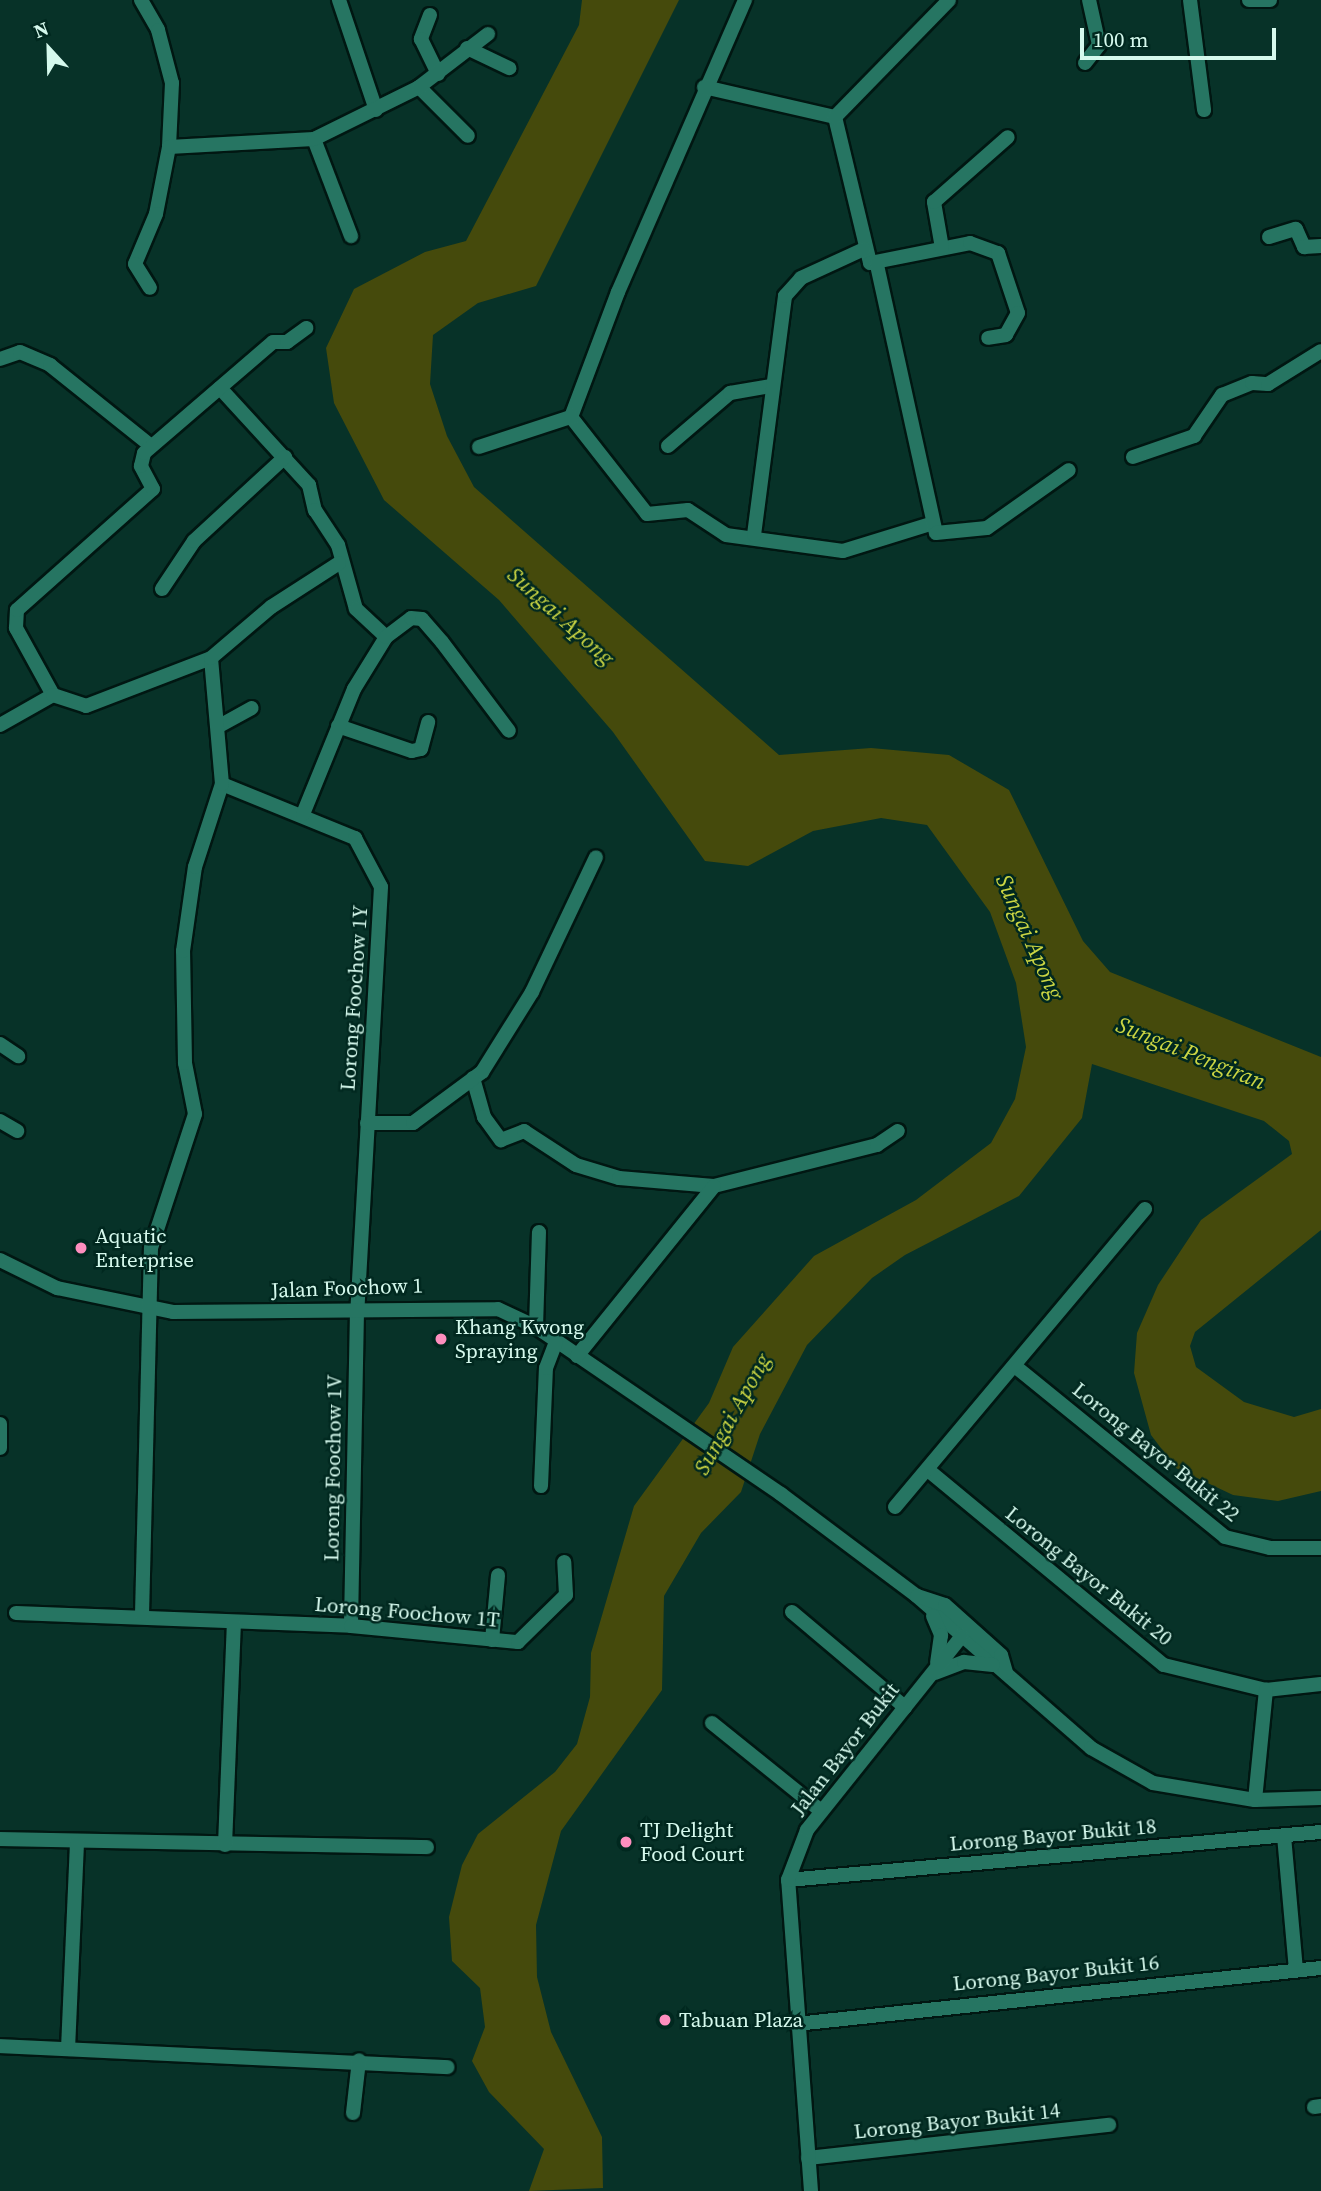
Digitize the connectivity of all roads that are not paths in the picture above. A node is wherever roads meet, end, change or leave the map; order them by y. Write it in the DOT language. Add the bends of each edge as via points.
graph roads {
  1 [pos="141,0"];
  2 [pos="339,0"];
  3 [pos="745,0"];
  4 [pos="949,0"];
  5 [pos="1089,0"];
  6 [pos="1190,0"];
  7 [pos="1249,0"];
  8 [pos="1270,0"];
  9 [pos="430,15"];
  10 [pos="488,34"];
  11 [pos="467,48"];
  12 [pos="1085,63"];
  13 [pos="509,68"];
  14 [pos="438,74"];
  15 [pos="419,87"];
  16 [pos="704,87"];
  17 [pos="376,110"];
  18 [pos="1204,110"];
  19 [pos="835,117"];
  20 [pos="468,136"];
  21 [pos="1008,137"];
  22 [pos="314,139"];
  23 [pos="169,147"];
  24 [pos="351,236"];
  25 [pos="1269,237"];
  26 [pos="1321,246"];
  27 [pos="943,248"];
  28 [pos="864,249"];
  29 [pos="877,265"];
  30 [pos="150,288"];
  31 [pos="306,328"];
  32 [pos="988,338"];
  33 [pos="1321,351"];
  34 [pos="0,359"];
  35 [pos="771,386"];
  36 [pos="220,388"];
  37 [pos="571,416"];
  38 [pos="151,446"];
  39 [pos="668,446"];
  40 [pos="479,447"];
  41 [pos="285,457"];
  42 [pos="1133,457"];
  43 [pos="1069,470"];
  44 [pos="930,524"];
  45 [pos="754,535"];
  46 [pos="339,563"];
  47 [pos="162,589"];
  48 [pos="386,638"];
  49 [pos="211,658"];
  50 [pos="54,695"];
  51 [pos="252,708"];
  52 [pos="428,722"];
  53 [pos="0,725"];
  54 [pos="221,725"];
  55 [pos="338,726"];
  56 [pos="509,731"];
  57 [pos="222,784"];
  58 [pos="303,814"];
  59 [pos="596,857"];
  60 [pos="0,1044"];
  61 [pos="18,1056"];
  62 [pos="473,1078"];
  63 [pos="0,1122"];
  64 [pos="366,1122"];
  65 [pos="17,1131"];
  66 [pos="898,1131"];
  67 [pos="715,1186"];
  68 [pos="1145,1209"];
  69 [pos="539,1232"];
  70 [pos="0,1260"];
  71 [pos="153,1310"];
  72 [pos="358,1311"];
  73 [pos="536,1327"];
  74 [pos="556,1342"];
  75 [pos="578,1356"];
  76 [pos="1016,1367"];
  77 [pos="0,1424"];
  78 [pos="0,1448"];
  79 [pos="928,1470"];
  80 [pos="541,1486"];
  81 [pos="895,1507"];
  82 [pos="1321,1548"];
  83 [pos="564,1562"];
  84 [pos="498,1575"];
  85 [pos="921,1600"];
  86 [pos="792,1612"];
  87 [pos="16,1613"];
  88 [pos="142,1615"];
  89 [pos="234,1622"];
  90 [pos="351,1626"];
  91 [pos="961,1637"];
  92 [pos="492,1640"];
  93 [pos="1002,1670"];
  94 [pos="930,1676"];
  95 [pos="1321,1684"];
  96 [pos="1266,1690"];
  97 [pos="905,1707"];
  98 [pos="712,1723"];
  99 [pos="1321,1798"];
  100 [pos="1255,1800"];
  101 [pos="821,1811"];
  102 [pos="1321,1832"];
  103 [pos="1284,1836"];
  104 [pos="0,1839"];
  105 [pos="78,1843"];
  106 [pos="225,1845"];
  107 [pos="427,1847"];
  108 [pos="788,1880"];
  109 [pos="1321,1968"];
  110 [pos="1296,1970"];
  111 [pos="796,2024"];
  112 [pos="0,2046"];
  113 [pos="68,2049"];
  114 [pos="359,2060"];
  115 [pos="448,2067"];
  116 [pos="353,2113"];
  117 [pos="1109,2125"];
  118 [pos="808,2158"];
  119 [pos="811,2191"];
  1 -- 23 [label="street" via="158,30 172,83"];
  2 -- 17 [label="street"];
  3 -- 16 [label="street"];
  4 -- 19 [label="street"];
  5 -- 12 [label="street" via="1099,45"];
  6 -- 18 [label="street"];
  7 -- 8 [label="street"];
  9 -- 14 [label="street" via="421,39"];
  10 -- 11 [label="street"];
  11 -- 13 [label="street"];
  11 -- 14 [label="street"];
  14 -- 15 [label="street"];
  15 -- 17 [label="street"];
  15 -- 20 [label="street"];
  16 -- 19 [label="street"];
  16 -- 37 [label="street"];
  17 -- 22 [label="street"];
  19 -- 28 [label="street"];
  21 -- 27 [label="street" via="934,202"];
  22 -- 23 [label="street"];
  22 -- 24 [label="street"];
  23 -- 30 [label="street" via="156,214 135,264"];
  25 -- 26 [label="street" via="1296,229 1304,247"];
  27 -- 29 [label="street"];
  27 -- 32 [label="street" via="986,244 998,253 1018,313 1006,335"];
  28 -- 29 [label="street"];
  28 -- 35 [label="street" via="791,286"];
  29 -- 44 [label="street"];
  31 -- 36 [label="street" via="287,342 272,342"];
  33 -- 42 [label="street" via="1268,384 1252,383 1222,395 1194,436"];
  34 -- 38 [label="street" via="20,352 50,365"];
  35 -- 39 [label="street" via="730,393"];
  35 -- 45 [label="street"];
  36 -- 38 [label="street"];
  36 -- 41 [label="street"];
  37 -- 40 [label="street"];
  37 -- 45 [label="street" via="647,514 688,510 726,535"];
  38 -- 50 [label="street" via="140,462 153,489 13,618"];
  41 -- 46 [label="street" via="309,485 315,510 338,545"];
  41 -- 47 [label="street" via="194,541"];
  43 -- 44 [label="street" via="987,528 949,537"];
  44 -- 45 [label="street" via="843,551"];
  46 -- 48 [label="street" via="356,608"];
  46 -- 49 [label="street" via="271,607"];
  48 -- 55 [label="street"];
  48 -- 56 [label="street" via="411,618 422,619"];
  49 -- 50 [label="street" via="86,706"];
  49 -- 54 [label="street"];
  50 -- 53 [label="street"];
  51 -- 54 [label="street"];
  52 -- 55 [label="street" via="421,749 412,751"];
  54 -- 57 [label="street"];
  55 -- 58 [label="street"];
  57 -- 58 [label="street, Lorong Foochow 1Y"];
  57 -- 71 [label="street" via="191,890 182,984 195,1114 151,1248"];
  58 -- 64 [label="street, Lorong Foochow 1Y" via="355,838 381,887"];
  59 -- 62 [label="street" via="515,1024"];
  60 -- 61 [label="street"];
  62 -- 64 [label="street" via="413,1123"];
  62 -- 67 [label="street" via="484,1117 501,1140 524,1130 600,1175"];
  63 -- 65 [label="street"];
  64 -- 72 [label="street, Lorong Foochow 1Y"];
  66 -- 67 [label="street" via="877,1145"];
  67 -- 75 [label="street"];
  68 -- 76 [label="street"];
  69 -- 73 [label="street"];
  70 -- 71 [label="street, Jalan Foochow 1" via="57,1289"];
  71 -- 72 [label="street, Jalan Foochow 1"];
  71 -- 88 [label="street"];
  72 -- 73 [label="street, Jalan Foochow 1" via="476,1305"];
  72 -- 90 [label="street, Lorong Foochow 1V"];
  73 -- 74 [label="street, Jalan Foochow 1"];
  74 -- 75 [label="street, Jalan Foochow 1"];
  74 -- 80 [label="street" via="546,1368"];
  75 -- 85 [label="street, Jalan Foochow 1" via="781,1493"];
  76 -- 79 [label="street"];
  76 -- 82 [label="street, Lorong Bayor Bukit 22" via="1225,1537 1270,1548"];
  77 -- 78 [label="street"];
  79 -- 81 [label="street"];
  79 -- 96 [label="street, Lorong Bayor Bukit 20" via="1154,1658 1197,1677"];
  83 -- 92 [label="street, Lorong Foochow 1T" via="566,1595 557,1607 518,1642"];
  84 -- 92 [label="street"];
  85 -- 91 [label="street"];
  85 -- 93 [label="street" via="945,1605 1001,1655"];
  85 -- 94 [label="street" via="941,1634 942,1653"];
  86 -- 97 [label="street"];
  87 -- 88 [label="street, Lorong Foochow 1T"];
  88 -- 89 [label="street, Lorong Foochow 1T"];
  89 -- 90 [label="street, Lorong Foochow 1T"];
  89 -- 106 [label="street"];
  90 -- 92 [label="street, Lorong Foochow 1T"];
  91 -- 93 [label="street"];
  91 -- 94 [label="street, Jalan Bayor Bukit"];
  93 -- 94 [label="street" via="964,1662"];
  93 -- 100 [label="street" via="1091,1748 1153,1783"];
  94 -- 97 [label="street, Jalan Bayor Bukit"];
  95 -- 96 [label="street, Lorong Bayor Bukit 20"];
  96 -- 100 [label="street"];
  97 -- 101 [label="street, Jalan Bayor Bukit"];
  98 -- 101 [label="street"];
  99 -- 100 [label="street"];
  101 -- 108 [label="street, Jalan Bayor Bukit" via="796,1852"];
  102 -- 103 [label="street, Lorong Bayor Bukit 18"];
  103 -- 108 [label="street, Lorong Bayor Bukit 18"];
  103 -- 110 [label="street"];
  104 -- 105 [label="street"];
  105 -- 106 [label="street"];
  105 -- 113 [label="street"];
  106 -- 107 [label="street"];
  108 -- 111 [label="street, Jalan Bayor Bukit"];
  109 -- 110 [label="street, Lorong Bayor Bukit 16"];
  110 -- 111 [label="street, Lorong Bayor Bukit 16"];
  111 -- 118 [label="street, Jalan Bayor Bukit"];
  112 -- 113 [label="street"];
  113 -- 114 [label="street"];
  114 -- 115 [label="street"];
  114 -- 116 [label="street"];
  117 -- 118 [label="street, Lorong Bayor Bukit 14"];
  118 -- 119 [label="street, Jalan Bayor Bukit"];
}
